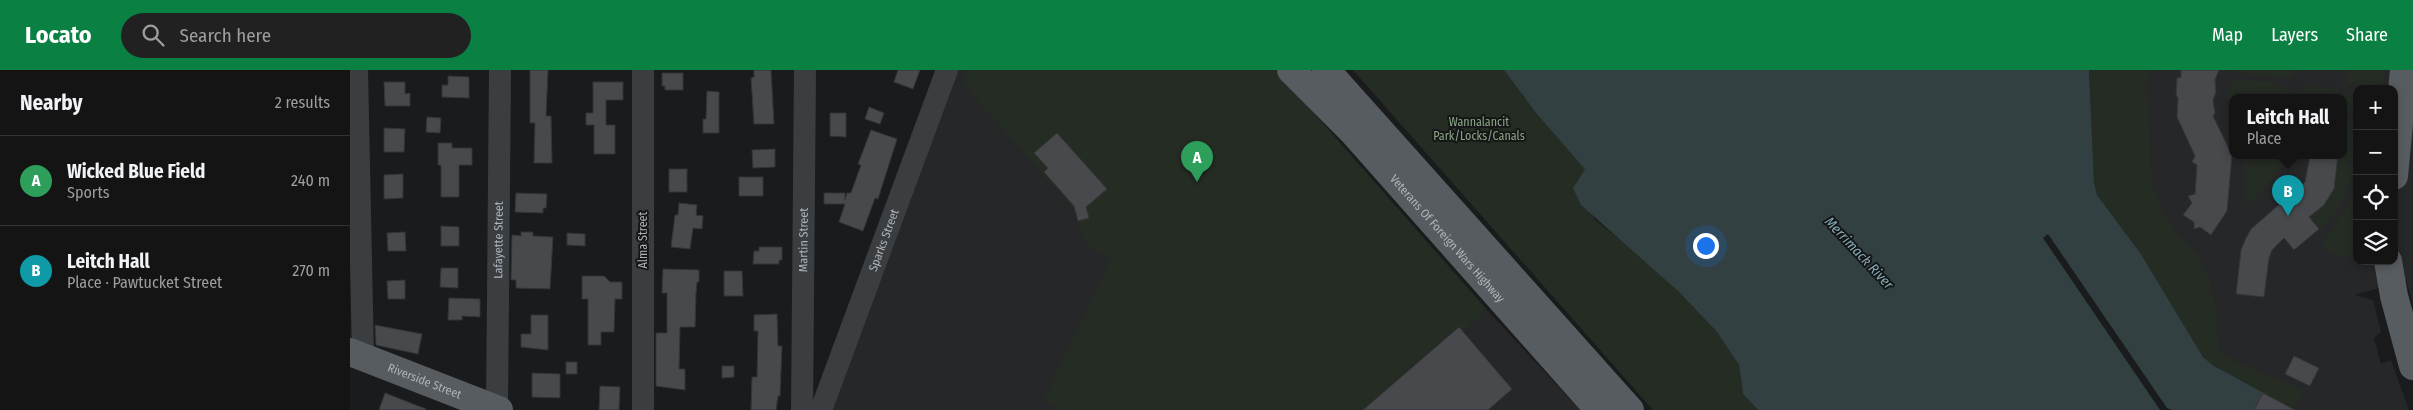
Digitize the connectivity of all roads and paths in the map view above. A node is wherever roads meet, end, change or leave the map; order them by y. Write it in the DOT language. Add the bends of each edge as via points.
graph roads {
  1 [pos="357,70"];
  2 [pos="500,70"];
  3 [pos="643,70"];
  4 [pos="805,70"];
  5 [pos="948,70"];
  6 [pos="1292,70"];
  7 [pos="1326,70"];
  8 [pos="2404,70"];
  9 [pos="354,162"];
  10 [pos="2394,175"];
  11 [pos="2389,265"];
  12 [pos="356,355"];
  13 [pos="2413,366"];
  14 [pos="459,402"];
  15 [pos="498,410"];
  16 [pos="642,410"];
  17 [pos="802,410"];
  18 [pos="821,410"];
  19 [pos="1599,410"];
  20 [pos="1630,410"];
  1 -- 9 [label="street"];
  2 -- 15 [label="street, Lafayette Street"];
  3 -- 16 [label="street, Alma Street"];
  4 -- 17 [label="street, Martin Street"];
  5 -- 18 [label="street, Sparks Street"];
  6 -- 19 [label="main road, Veterans Of Foreign Wars Highway" via="1352,131"];
  7 -- 20 [label="main road, Veterans Of Foreign Wars Highway"];
  8 -- 10 [label="main road"];
  9 -- 12 [label="street"];
  11 -- 13 [label="main road"];
  12 -- 14 [label="main road, Riverside Street"];
  14 -- 15 [label="main road, Riverside Street"];
}
